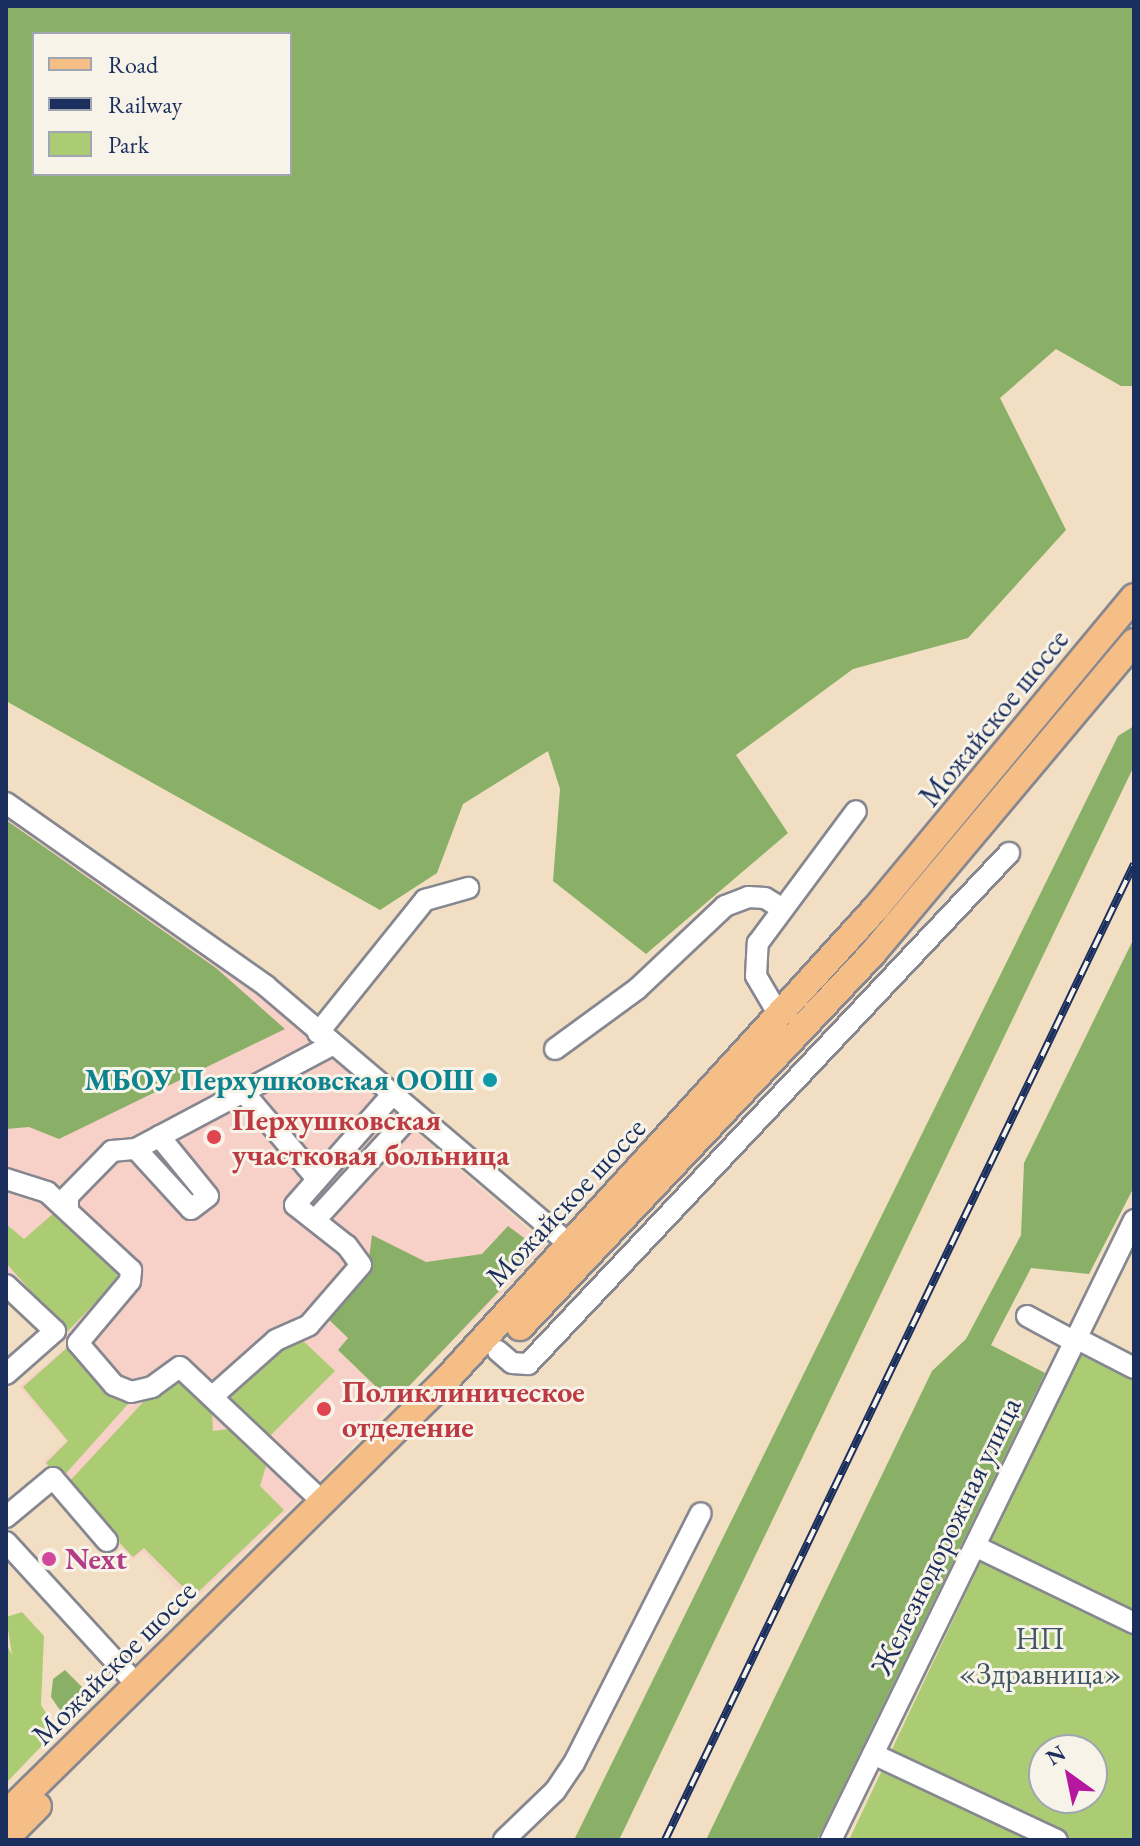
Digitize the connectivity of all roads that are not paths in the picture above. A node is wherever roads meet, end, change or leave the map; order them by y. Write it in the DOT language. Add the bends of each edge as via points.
graph roads {
  1 [pos="1134,597"];
  2 [pos="1134,642"];
  3 [pos="6,803"];
  4 [pos="856,811"];
  5 [pos="1009,853"];
  6 [pos="468,888"];
  7 [pos="781,908"];
  8 [pos="779,1015"];
  9 [pos="325,1039"];
  10 [pos="555,1049"];
  11 [pos="245,1094"];
  12 [pos="391,1096"];
  13 [pos="412,1114"];
  14 [pos="159,1136"];
  15 [pos="136,1149"];
  16 [pos="6,1179"];
  17 [pos="317,1179"];
  18 [pos="68,1208"];
  19 [pos="316,1219"];
  20 [pos="1134,1220"];
  21 [pos="570,1245"];
  22 [pos="1126,1262"];
  23 [pos="6,1285"];
  24 [pos="1027,1316"];
  25 [pos="1075,1340"];
  26 [pos="498,1351"];
  27 [pos="1134,1368"];
  28 [pos="6,1374"];
  29 [pos="213,1396"];
  30 [pos="323,1502"];
  31 [pos="701,1513"];
  32 [pos="6,1517"];
  33 [pos="107,1541"];
  34 [pos="6,1542"];
  35 [pos="975,1546"];
  36 [pos="1134,1623"];
  37 [pos="137,1685"];
  38 [pos="873,1754"];
  39 [pos="6,1814"];
  40 [pos="6,1838"];
  41 [pos="504,1840"];
  42 [pos="831,1840"];
  43 [pos="1057,1840"];
  1 -- 8 [label="main road, Можайское шоссе" via="999,763"];
  2 -- 26 [label="main road, Можайское шоссе" via="872,954"];
  3 -- 9 [label="street" via="266,986"];
  4 -- 7 [label="street"];
  5 -- 26 [label="street" via="528,1364 512,1363"];
  6 -- 9 [label="street" via="425,900"];
  7 -- 8 [label="street" via="758,943 755,966 760,986"];
  7 -- 10 [label="street" via="765,898 748,897 725,906 637,989"];
  8 -- 21 [label="main road, Можайское шоссе"];
  9 -- 11 [label="street"];
  9 -- 12 [label="street"];
  11 -- 14 [label="street"];
  11 -- 17 [label="street"];
  12 -- 13 [label="street"];
  12 -- 17 [label="street"];
  13 -- 19 [label="street"];
  13 -- 21 [label="street"];
  14 -- 15 [label="street"];
  14 -- 15 [label="street" via="208,1196 191,1209"];
  15 -- 18 [label="street" via="112,1151 68,1196"];
  16 -- 18 [label="street" via="47,1192"];
  17 -- 19 [label="street" via="295,1205"];
  18 -- 29 [label="street" via="131,1270 130,1281 78,1343 114,1385 131,1392 152,1387 180,1367"];
  19 -- 29 [label="street" via="361,1265 309,1325 276,1340"];
  20 -- 22 [label="street, Железнодорожная улица"];
  21 -- 30 [label="main road, Можайское шоссе" via="448,1378"];
  22 -- 25 [label="street, Железнодорожная улица"];
  23 -- 28 [label="street" via="55,1331"];
  24 -- 25 [label="street"];
  25 -- 27 [label="street"];
  25 -- 35 [label="street, Железнодорожная улица"];
  26 -- 40 [label="main road, Можайское шоссе"];
  29 -- 30 [label="street"];
  30 -- 37 [label="main road, Можайское шоссе"];
  31 -- 41 [label="street" via="574,1763 555,1791"];
  32 -- 33 [label="street" via="53,1478"];
  34 -- 37 [label="street"];
  35 -- 36 [label="street"];
  35 -- 38 [label="street, Железнодорожная улица"];
  37 -- 39 [label="main road, Можайское шоссе"];
  38 -- 42 [label="street, Железнодорожная улица"];
  38 -- 43 [label="street"];
}
